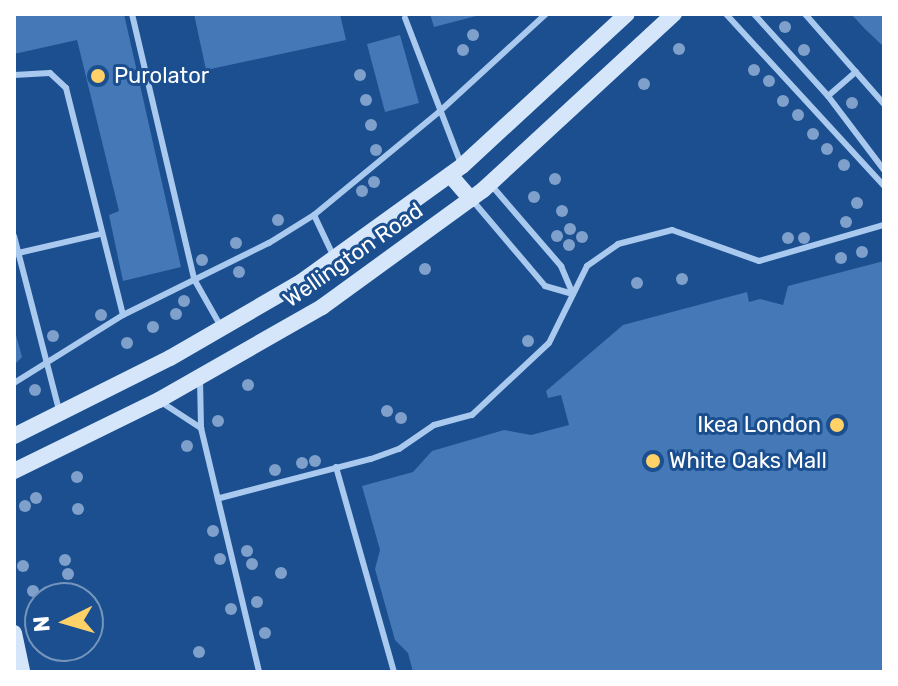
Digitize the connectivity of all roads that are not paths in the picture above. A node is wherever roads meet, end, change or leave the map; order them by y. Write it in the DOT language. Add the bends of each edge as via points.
graph roads {
  1 [pos="132,14"];
  2 [pos="546,14"];
  3 [pos="627,14"];
  4 [pos="674,14"];
  5 [pos="726,14"];
  6 [pos="754,14"];
  7 [pos="805,14"];
  8 [pos="405,18"];
  9 [pos="856,72"];
  10 [pos="14,75"];
  11 [pos="828,96"];
  12 [pos="884,104"];
  13 [pos="439,112"];
  14 [pos="884,170"];
  15 [pos="456,171"];
  16 [pos="490,184"];
  17 [pos="884,186"];
  18 [pos="471,199"];
  19 [pos="314,215"];
  20 [pos="884,225"];
  21 [pos="100,234"];
  22 [pos="14,236"];
  23 [pos="16,253"];
  24 [pos="335,258"];
  25 [pos="194,279"];
  26 [pos="25,281"];
  27 [pos="14,285"];
  28 [pos="573,294"];
  29 [pos="123,315"];
  30 [pos="222,328"];
  31 [pos="46,359"];
  32 [pos="200,376"];
  33 [pos="14,383"];
  34 [pos="159,400"];
  35 [pos="60,413"];
  36 [pos="201,428"];
  37 [pos="14,436"];
  38 [pos="336,467"];
  39 [pos="14,471"];
  40 [pos="220,498"];
  41 [pos="14,633"];
  42 [pos="22,672"];
  43 [pos="259,672"];
  44 [pos="394,672"];
  1 -- 25 [label="lane"];
  2 -- 13 [label="lane"];
  3 -- 15 [label="main road, Wellington Road"];
  4 -- 16 [label="main road, Wellington Road"];
  5 -- 17 [label="lane"];
  6 -- 11 [label="lane"];
  7 -- 9 [label="lane"];
  8 -- 13 [label="lane"];
  9 -- 11 [label="lane"];
  9 -- 12 [label="lane"];
  10 -- 21 [label="lane" via="50,73 66,88"];
  11 -- 14 [label="lane"];
  13 -- 15 [label="lane"];
  13 -- 19 [label="lane"];
  15 -- 18 [label="main road"];
  15 -- 24 [label="main road, Wellington Road"];
  16 -- 18 [label="main road, Wellington Road"];
  16 -- 28 [label="lane" via="561,266"];
  18 -- 28 [label="lane" via="545,286"];
  18 -- 32 [label="main road, Wellington Road" via="322,307"];
  19 -- 24 [label="lane"];
  19 -- 25 [label="lane"];
  20 -- 28 [label="lane" via="759,261 672,230 646,232 587,266"];
  21 -- 23 [label="lane"];
  21 -- 29 [label="lane"];
  22 -- 23 [label="lane"];
  23 -- 26 [label="lane"];
  24 -- 30 [label="main road, Wellington Road"];
  25 -- 29 [label="lane"];
  25 -- 30 [label="lane"];
  26 -- 27 [label="lane"];
  26 -- 31 [label="lane"];
  28 -- 38 [label="lane" via="559,329 491,402 472,415 434,425 399,449"];
  29 -- 31 [label="lane"];
  30 -- 35 [label="main road, Wellington Road"];
  31 -- 33 [label="lane"];
  31 -- 35 [label="lane"];
  32 -- 34 [label="main road, Wellington Road"];
  32 -- 36 [label="lane"];
  34 -- 36 [label="lane"];
  34 -- 39 [label="main road, Wellington Road"];
  35 -- 37 [label="main road, Wellington Road"];
  36 -- 40 [label="lane"];
  38 -- 40 [label="lane"];
  38 -- 44 [label="lane"];
  40 -- 43 [label="lane"];
  41 -- 42 [label="main road"];
}
